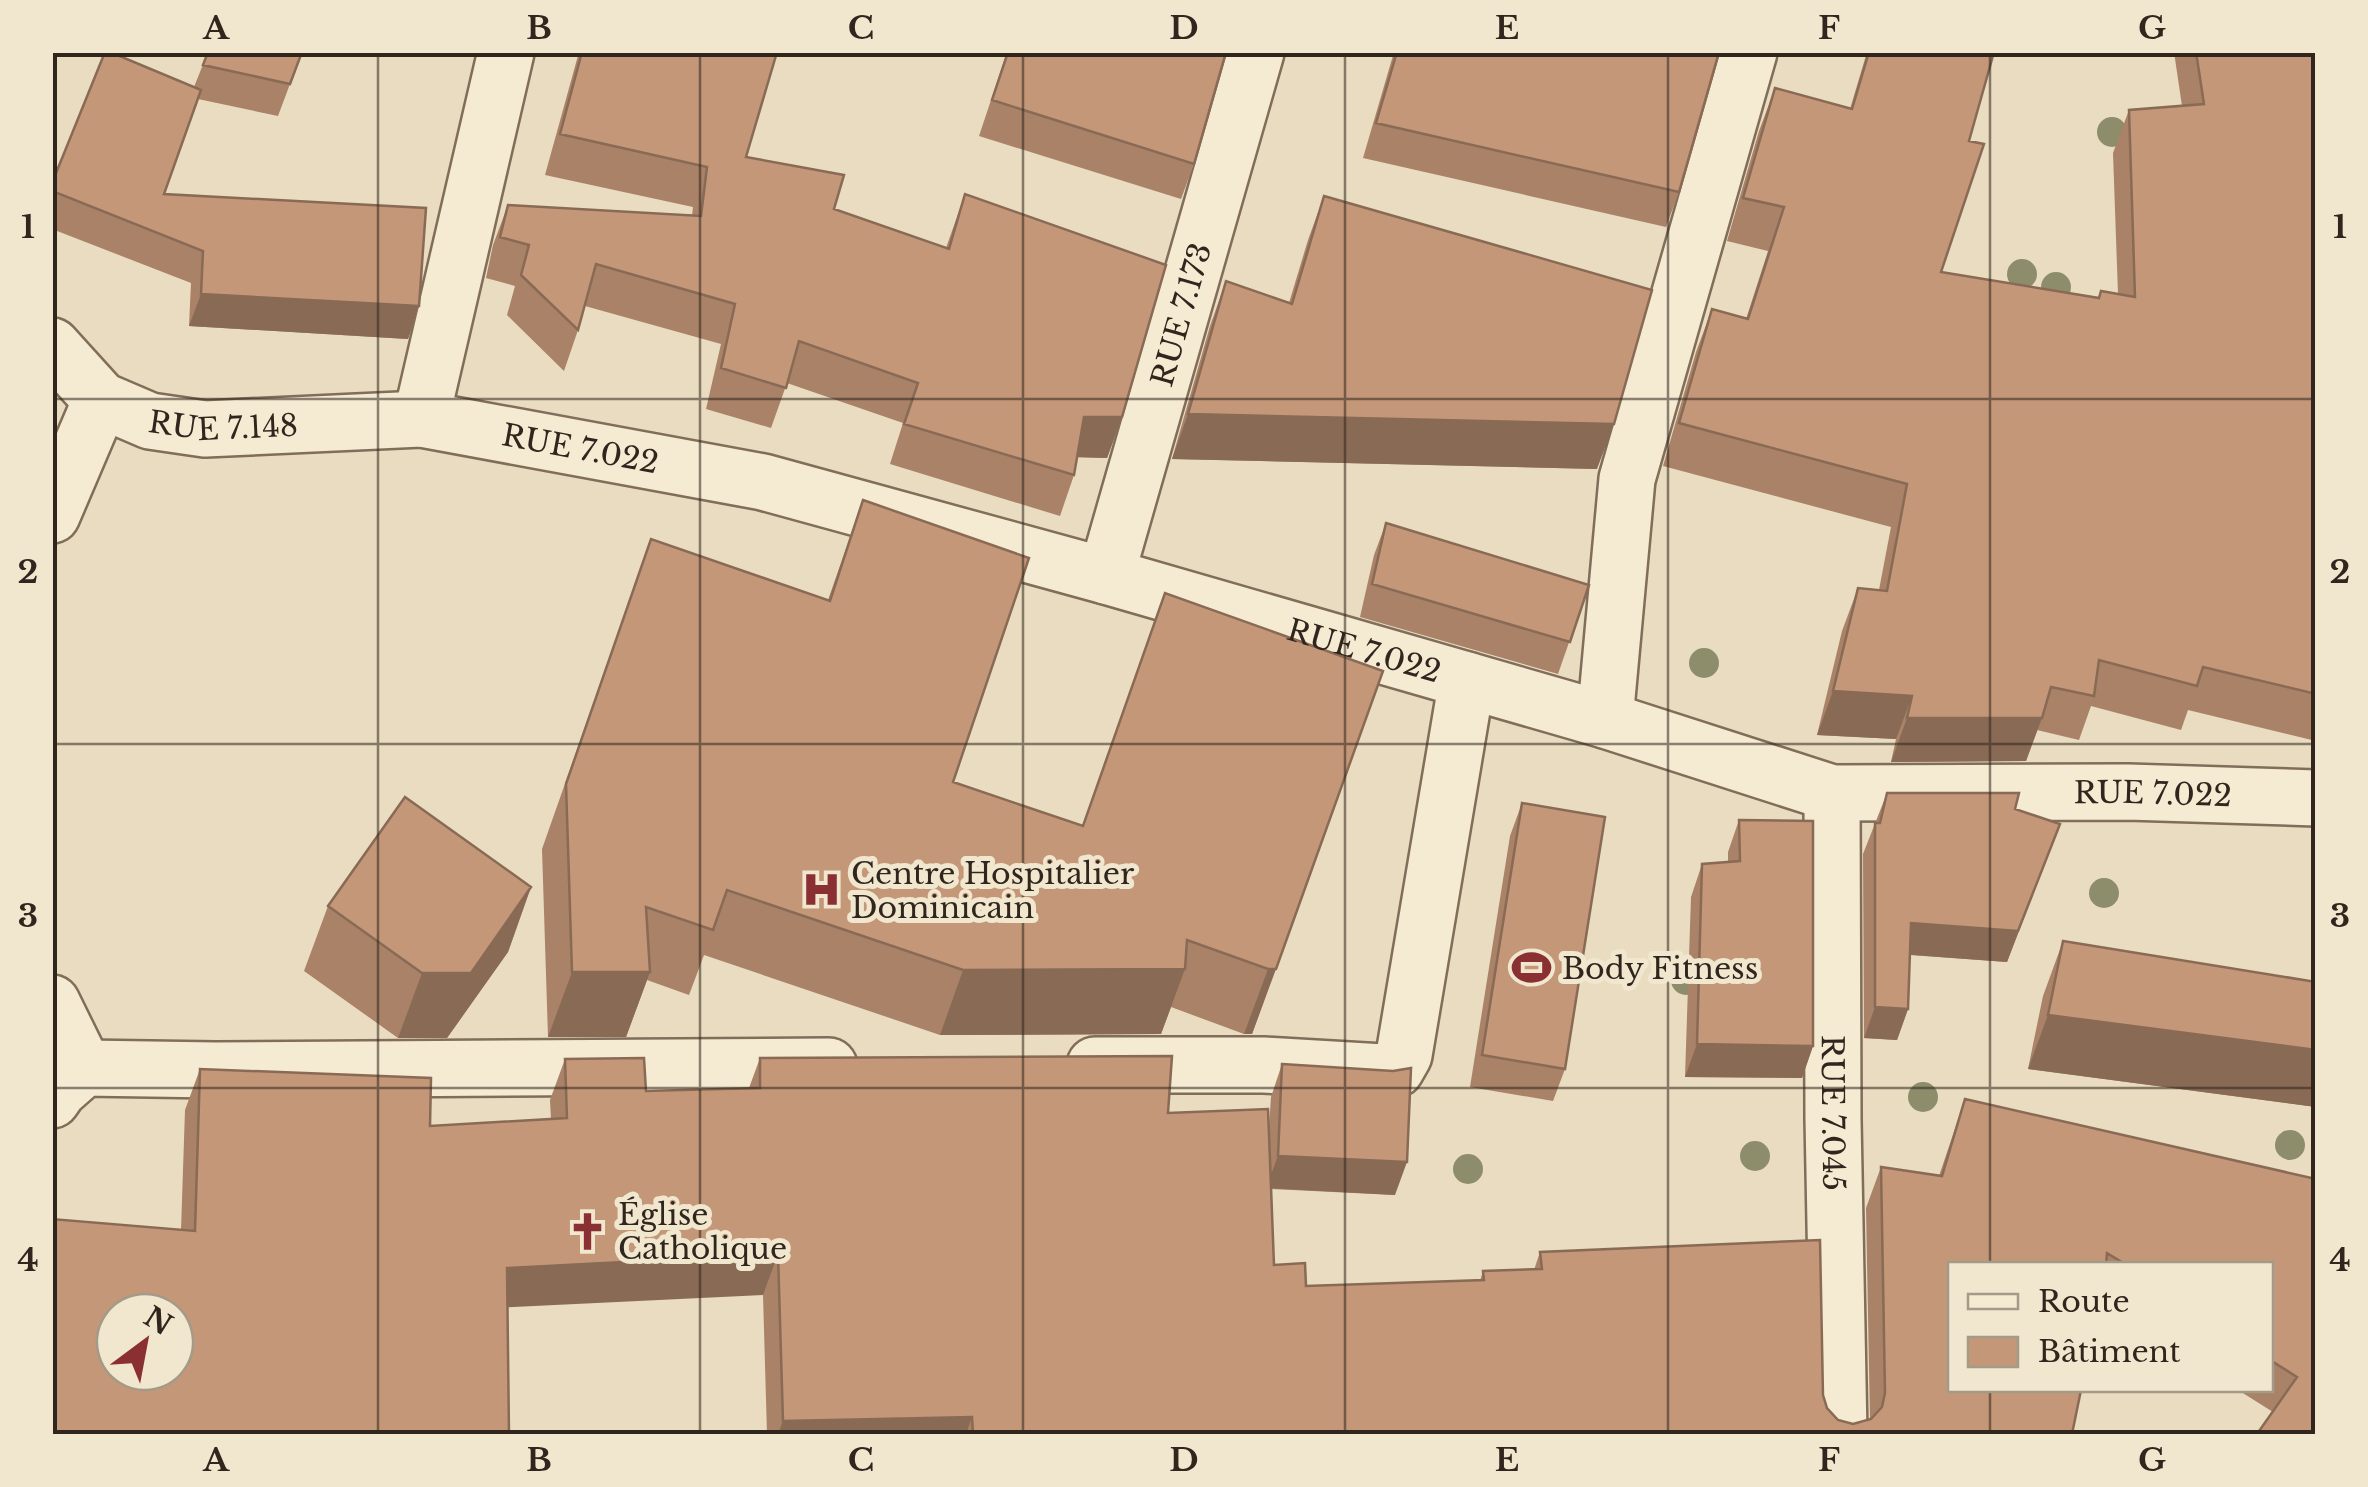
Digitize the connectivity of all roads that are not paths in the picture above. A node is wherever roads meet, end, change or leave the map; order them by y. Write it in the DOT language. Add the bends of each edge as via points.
graph roads {
  1 [pos="506,52"];
  2 [pos="1256,52"];
  3 [pos="1749,52"];
  4 [pos="52,346"];
  5 [pos="101,400"];
  6 [pos="421,419"];
  7 [pos="52,515"];
  8 [pos="1106,576"];
  9 [pos="1466,680"];
  10 [pos="1605,720"];
  11 [pos="1832,794"];
  12 [pos="2316,798"];
  13 [pos="52,1003"];
  14 [pos="870,1066"];
  15 [pos="1048,1066"];
  16 [pos="68,1084"];
  17 [pos="1839,1434"];
  1 -- 6 [label="street"];
  2 -- 8 [label="street, RUE 7.173"];
  3 -- 10 [label="street" via="1627,480"];
  4 -- 5 [label="street, RUE 7.148"];
  5 -- 6 [label="street, RUE 7.148" via="150,421 206,430"];
  5 -- 7 [label="street"];
  6 -- 8 [label="street, RUE 7.022" via="763,482"];
  8 -- 9 [label="street, RUE 7.022"];
  9 -- 10 [label="street, RUE 7.022"];
  9 -- 15 [label="street" via="1404,1054 1396,1069"];
  10 -- 11 [label="street, RUE 7.022"];
  11 -- 12 [label="street, RUE 7.022"];
  11 -- 17 [label="street, RUE 7.045"];
  13 -- 16 [label="street"];
  14 -- 16 [label="street" via="216,1070"];
}
